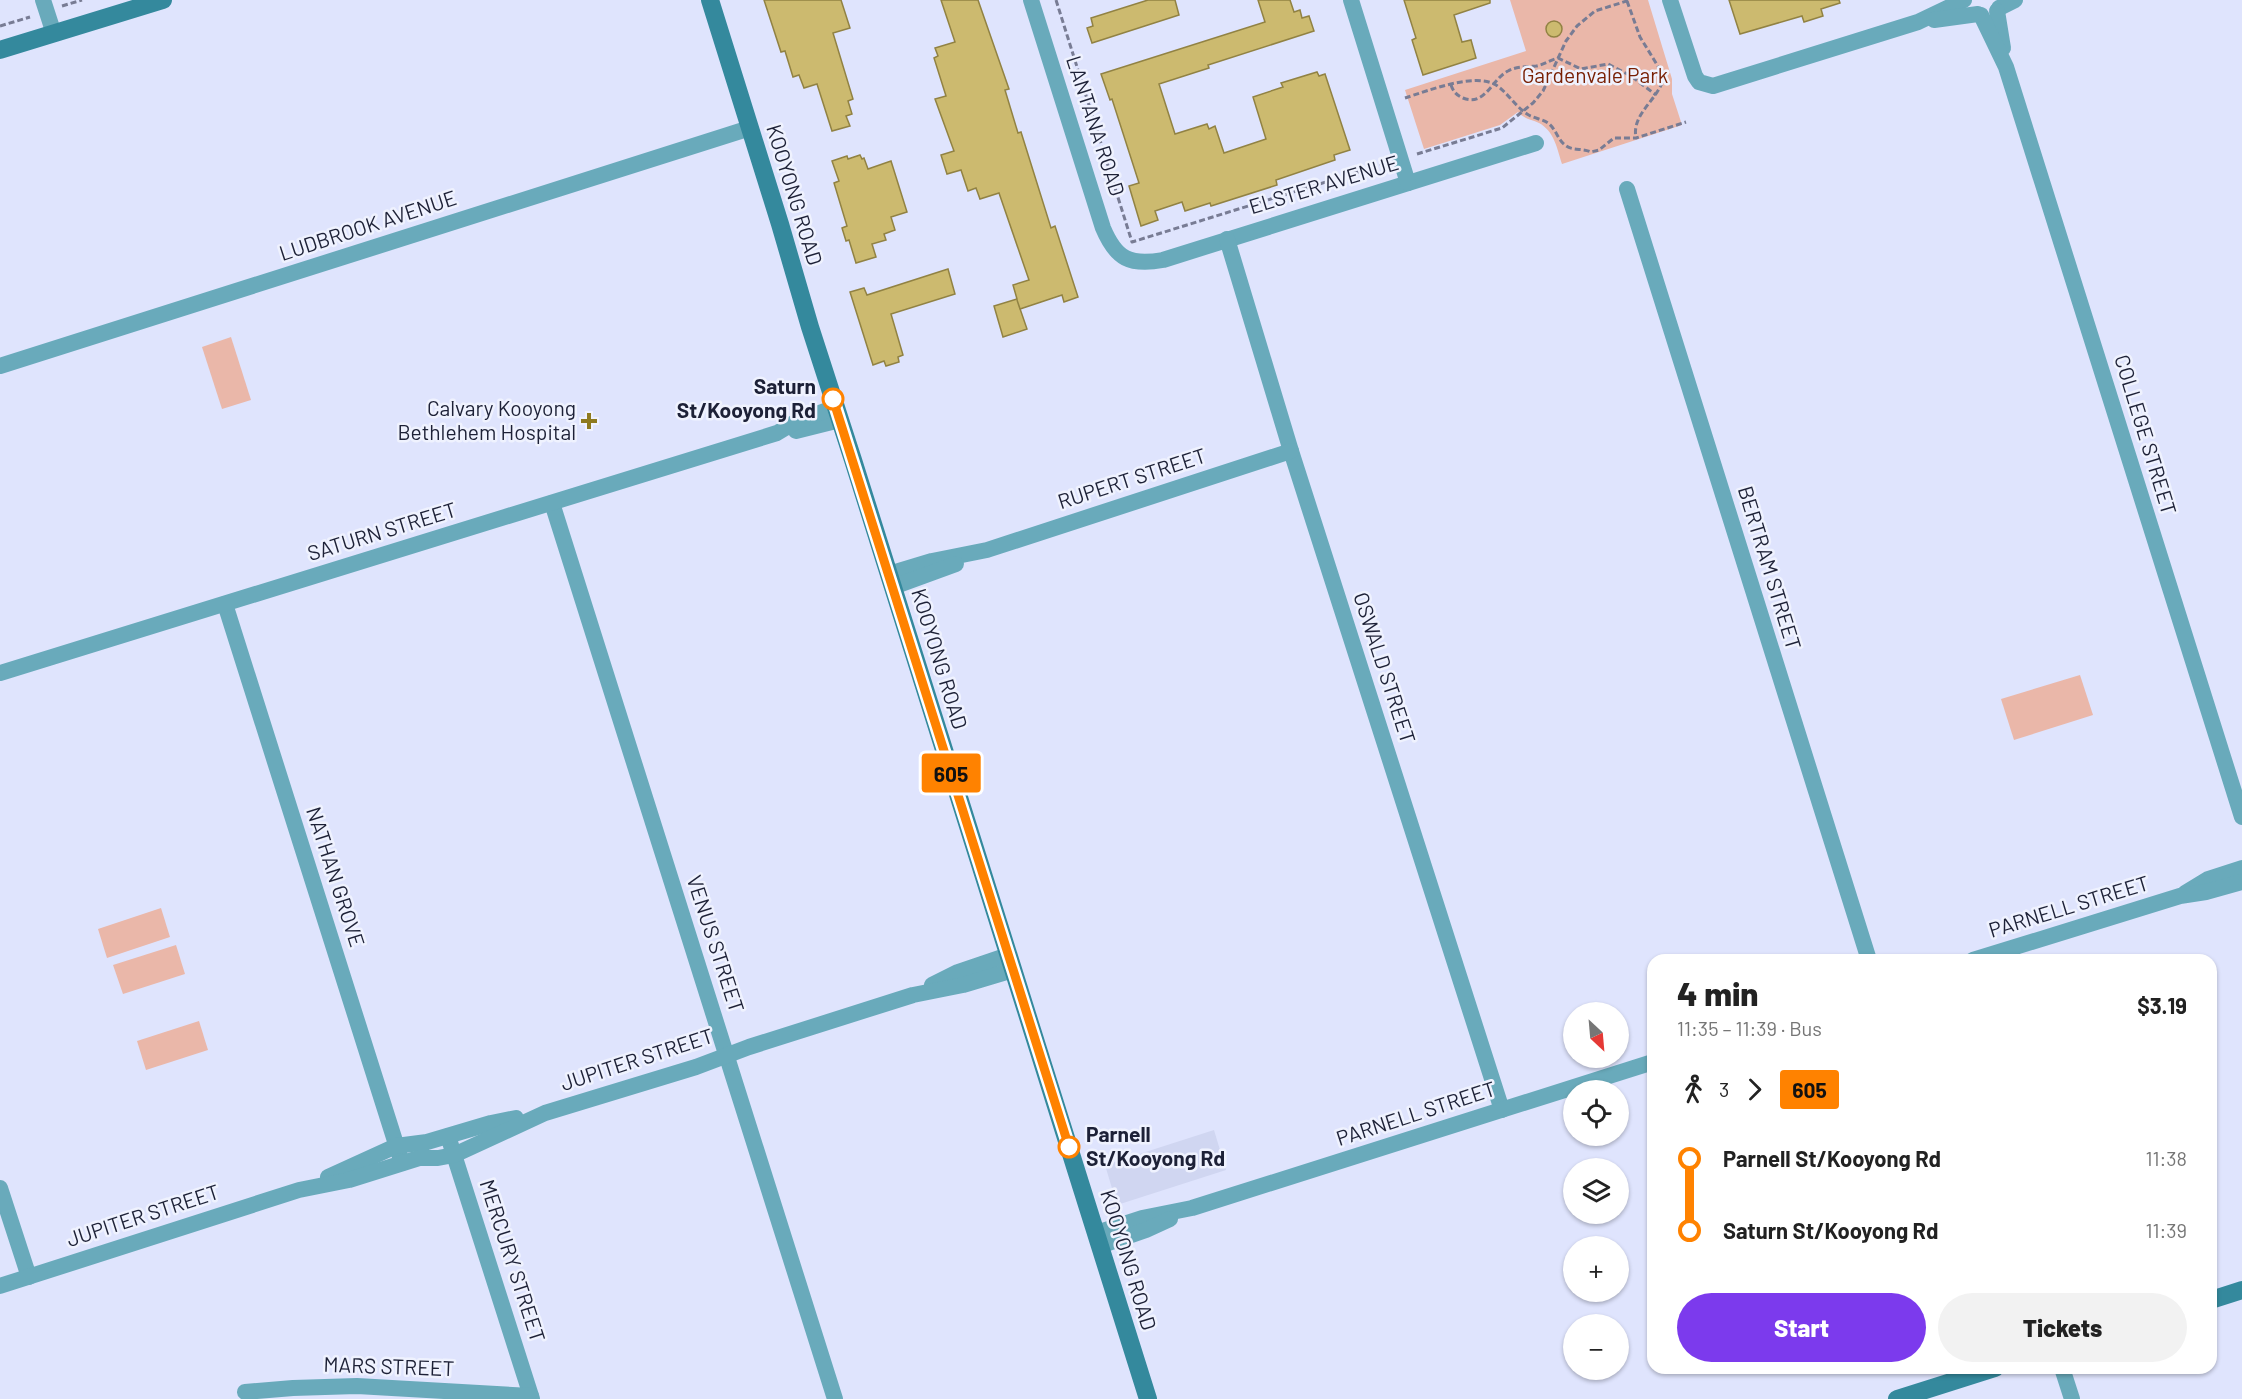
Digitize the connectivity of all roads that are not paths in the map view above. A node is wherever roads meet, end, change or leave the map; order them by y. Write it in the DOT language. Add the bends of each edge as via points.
graph roads {
  1 [pos="43,0"];
  2 [pos="163,0"];
  3 [pos="710,0"];
  4 [pos="1031,0"];
  5 [pos="1351,0"];
  6 [pos="1670,0"];
  7 [pos="1964,0"];
  8 [pos="2015,0"];
  9 [pos="1988,8"];
  10 [pos="1918,22"];
  11 [pos="54,33"];
  12 [pos="0,50"];
  13 [pos="750,128"];
  14 [pos="1536,143"];
  15 [pos="1408,183"];
  16 [pos="1627,189"];
  17 [pos="1227,239"];
  18 [pos="1125,258"];
  19 [pos="0,366"];
  20 [pos="838,413"];
  21 [pos="1291,451"];
  22 [pos="552,503"];
  23 [pos="891,581"];
  24 [pos="225,604"];
  25 [pos="0,673"];
  26 [pos="2242,816"];
  27 [pos="2242,868"];
  28 [pos="2242,882"];
  29 [pos="2180,896"];
  30 [pos="1867,954"];
  31 [pos="1992,954"];
  32 [pos="1011,962"];
  33 [pos="727,1056"];
  34 [pos="1647,1064"];
  35 [pos="1502,1110"];
  36 [pos="545,1113"];
  37 [pos="448,1136"];
  38 [pos="396,1146"];
  39 [pos="454,1155"];
  40 [pos="402,1163"];
  41 [pos="0,1188"];
  42 [pos="299,1190"];
  43 [pos="1098,1239"];
  44 [pos="29,1277"];
  45 [pos="0,1286"];
  46 [pos="2242,1290"];
  47 [pos="2217,1298"];
  48 [pos="1976,1374"];
  49 [pos="2064,1374"];
  50 [pos="245,1392"];
  51 [pos="532,1397"];
  52 [pos="835,1399"];
  53 [pos="1148,1399"];
  54 [pos="1897,1399"];
  55 [pos="2072,1399"];
  1 -- 11 [label="street"];
  2 -- 11 [label="street"];
  3 -- 13 [label="street, KOOYONG ROAD"];
  4 -- 18 [label="street, LANTANA ROAD" via="1103,228 1113,249"];
  5 -- 15 [label="street"];
  6 -- 10 [label="street" via="1695,76 1706,85 1720,85"];
  7 -- 10 [label="street"];
  8 -- 9 [label="street"];
  9 -- 10 [label="street"];
  9 -- 26 [label="street, COLLEGE STREET"];
  11 -- 12 [label="street"];
  13 -- 19 [label="street, LUDBROOK AVENUE"];
  13 -- 20 [label="street, KOOYONG ROAD"];
  14 -- 15 [label="street, ELSTER AVENUE"];
  15 -- 17 [label="street, ELSTER AVENUE"];
  16 -- 30 [label="street, BERTRAM STREET"];
  17 -- 18 [label="street, ELSTER AVENUE" via="1147,263"];
  17 -- 21 [label="street, OSWALD STREET"];
  20 -- 22 [label="street, SATURN STREET" via="797,421 777,432"];
  20 -- 23 [label="street, KOOYONG ROAD"];
  21 -- 23 [label="street, RUPERT STREET" via="987,550 935,573"];
  21 -- 35 [label="street, OSWALD STREET"];
  22 -- 24 [label="street, SATURN STREET"];
  22 -- 33 [label="street, VENUS STREET"];
  23 -- 32 [label="street, KOOYONG ROAD"];
  24 -- 25 [label="street, SATURN STREET"];
  24 -- 38 [label="street, NATHAN GROVE"];
  27 -- 29 [label="street, PARNELL STREET" via="2208,879"];
  28 -- 29 [label="street, PARNELL STREET"];
  29 -- 31 [label="street, PARNELL STREET"];
  32 -- 33 [label="street, JUPITER STREET" via="963,985 913,995"];
  32 -- 43 [label="street, KOOYONG ROAD"];
  33 -- 36 [label="street, JUPITER STREET"];
  33 -- 52 [label="street, VENUS STREET"];
  34 -- 35 [label="street, PARNELL STREET"];
  35 -- 43 [label="street, PARNELL STREET" via="1192,1208 1146,1230"];
  36 -- 37 [label="street, JUPITER STREET"];
  36 -- 39 [label="street, JUPITER STREET"];
  37 -- 38 [label="street, JUPITER STREET"];
  37 -- 39 [label="street, MERCURY STREET"];
  38 -- 40 [label="street, NATHAN GROVE"];
  38 -- 42 [label="street, JUPITER STREET"];
  39 -- 40 [label="street, JUPITER STREET"];
  39 -- 51 [label="street, MERCURY STREET"];
  40 -- 42 [label="street, JUPITER STREET" via="350,1180"];
  41 -- 44 [label="street"];
  42 -- 44 [label="street, JUPITER STREET"];
  43 -- 53 [label="street, KOOYONG ROAD"];
  44 -- 45 [label="street, JUPITER STREET"];
  46 -- 47 [label="street"];
  48 -- 54 [label="street"];
  49 -- 55 [label="street"];
  50 -- 51 [label="street, MARS STREET" via="357,1386"];
}
